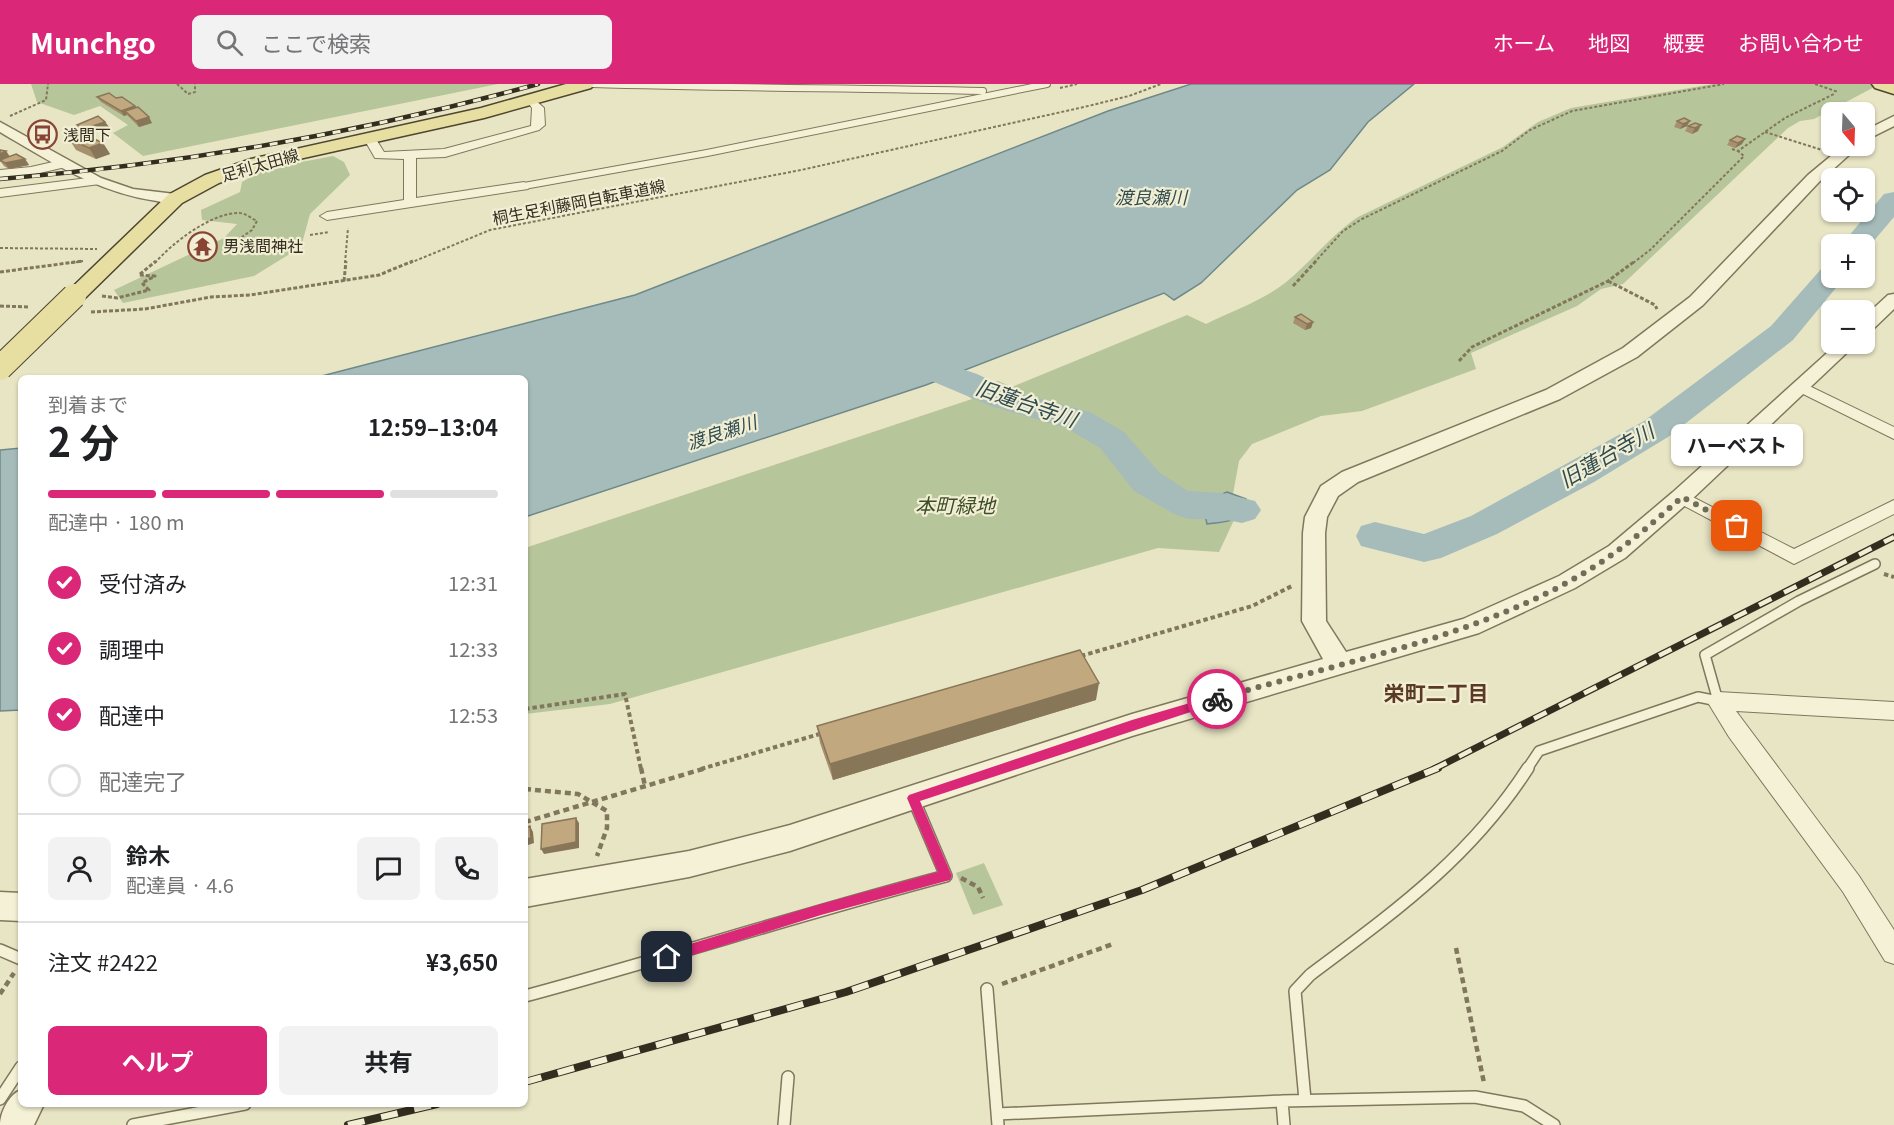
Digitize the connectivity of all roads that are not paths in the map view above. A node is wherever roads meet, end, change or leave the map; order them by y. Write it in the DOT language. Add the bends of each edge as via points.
graph roads {
  1 [pos="585,84"];
  2 [pos="592,84"];
  3 [pos="1047,84"];
  4 [pos="1881,84"];
  5 [pos="1894,89"];
  6 [pos="1004,91"];
  7 [pos="532,100"];
  8 [pos="1894,120"];
  9 [pos="5,121"];
  10 [pos="1875,131"];
  11 [pos="370,139"];
  12 [pos="410,155"];
  13 [pos="1839,156"];
  14 [pos="66,163"];
  15 [pos="0,174"];
  16 [pos="96,181"];
  17 [pos="524,186"];
  18 [pos="0,192"];
  19 [pos="176,199"];
  20 [pos="410,203"];
  21 [pos="327,216"];
  22 [pos="1894,299"];
  23 [pos="1875,317"];
  24 [pos="1836,354"];
  25 [pos="0,368"];
  26 [pos="1801,387"];
  27 [pos="1890,427"];
  28 [pos="1682,497"];
  29 [pos="1894,506"];
  30 [pos="1875,564"];
  31 [pos="1340,664"];
  32 [pos="1718,701"];
  33 [pos="1894,711"];
  34 [pos="913,798"];
  35 [pos="528,893"];
  36 [pos="0,906"];
  37 [pos="18,907"];
  38 [pos="0,951"];
  39 [pos="1894,952"];
  40 [pos="18,957"];
  41 [pos="987,989"];
  42 [pos="528,995"];
  43 [pos="18,1075"];
  44 [pos="788,1077"];
  45 [pos="12,1091"];
  46 [pos="0,1099"];
  47 [pos="1305,1100"];
  48 [pos="1282,1101"];
  49 [pos="229,1107"];
  50 [pos="998,1120"];
  51 [pos="14,1125"];
  52 [pos="133,1125"];
  53 [pos="784,1125"];
  54 [pos="1284,1125"];
  55 [pos="1554,1125"];
  1 -- 7 [label="main road, 足利太田線"];
  2 -- 6 [label="lane"];
  3 -- 6 [label="lane"];
  4 -- 5 [label="main road"];
  6 -- 17 [label="lane" via="707,153"];
  7 -- 11 [label="main road, 足利太田線"];
  7 -- 12 [label="street" via="538,108 536,128 445,153"];
  8 -- 10 [label="street"];
  9 -- 14 [label="street"];
  11 -- 12 [label="street" via="379,155"];
  11 -- 19 [label="main road, 足利太田線" via="235,170"];
  12 -- 20 [label="street"];
  13 -- 31 [label="street" via="1718,282 1625,356 1573,386 1350,477 1329,491 1316,517 1312,603 1320,634"];
  14 -- 15 [label="street"];
  14 -- 16 [label="street"];
  16 -- 18 [label="street"];
  16 -- 19 [label="street" via="130,193"];
  17 -- 20 [label="street"];
  19 -- 25 [label="main road, 足利太田線, bridge" via="79,305"];
  20 -- 21 [label="street"];
  22 -- 23 [label="street"];
  24 -- 26 [label="street"];
  26 -- 27 [label="street"];
  26 -- 28 [label="street"];
  28 -- 29 [label="street" via="1794,557"];
  28 -- 31 [label="street" via="1617,552 1568,582 1470,626"];
  30 -- 32 [label="lane" via="1799,601 1705,655"];
  31 -- 34 [label="street" via="1132,725"];
  32 -- 33 [label="street"];
  32 -- 39 [label="street" via="1851,884"];
  32 -- 47 [label="lane" via="1698,698 1539,751 1508,799 1449,866 1295,991"];
  34 -- 35 [label="street" via="740,852 611,880"];
  34 -- 42 [label="lane" via="946,876"];
  36 -- 37 [label="street"];
  38 -- 40 [label="lane"];
  41 -- 50 [label="lane"];
  43 -- 45 [label="lane"];
  44 -- 53 [label="lane"];
  45 -- 46 [label="lane"];
  45 -- 51 [label="street"];
  47 -- 48 [label="lane"];
  47 -- 55 [label="lane" via="1475,1097 1524,1106"];
  48 -- 50 [label="lane"];
  48 -- 54 [label="lane"];
  49 -- 52 [label="lane"];
}
